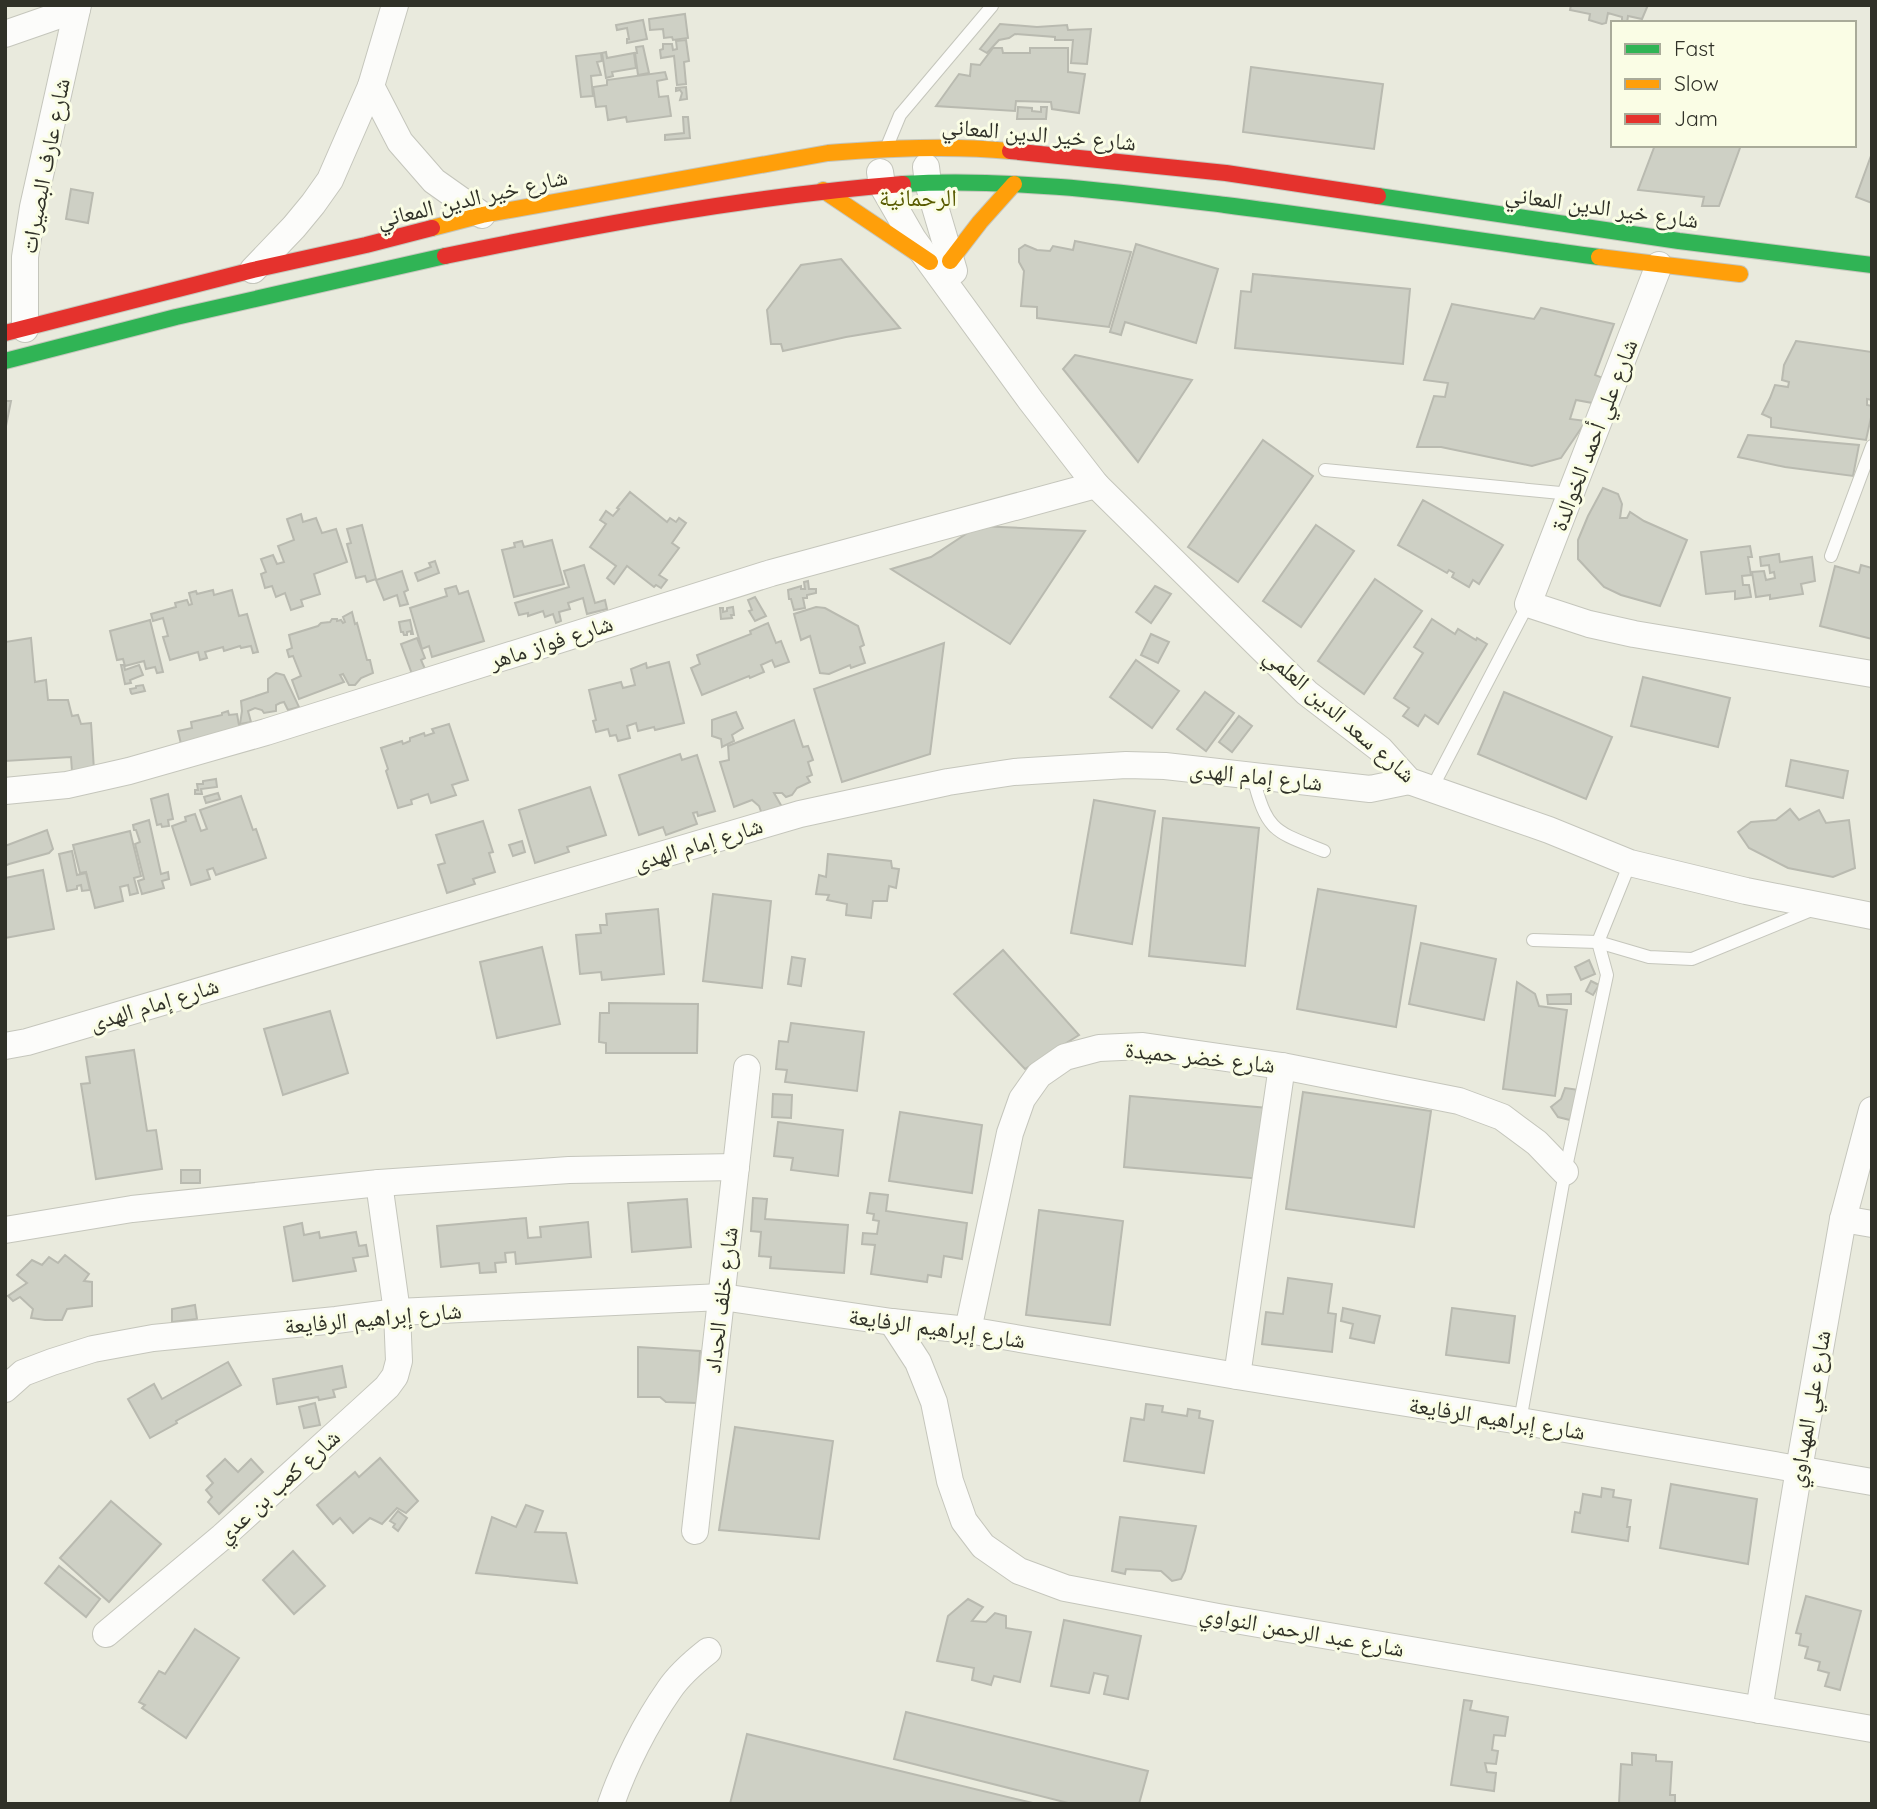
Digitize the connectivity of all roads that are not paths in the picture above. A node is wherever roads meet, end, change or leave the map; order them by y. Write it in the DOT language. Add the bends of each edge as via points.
graph roads {
  1 [pos="395,5"];
  2 [pos="992,6"];
  3 [pos="78,7"];
  4 [pos="5,34"];
  5 [pos="371,86"];
  6 [pos="881,148"];
  7 [pos="924,148"];
  8 [pos="928,183"];
  9 [pos="1014,184"];
  10 [pos="882,185"];
  11 [pos="822,190"];
  12 [pos="482,215"];
  13 [pos="940,262"];
  14 [pos="1660,265"];
  15 [pos="1872,265"];
  16 [pos="253,270"];
  17 [pos="1752,276"];
  18 [pos="15,331"];
  19 [pos="5,361"];
  20 [pos="1872,446"];
  21 [pos="1325,470"];
  22 [pos="1096,485"];
  23 [pos="1572,494"];
  24 [pos="1831,556"];
  25 [pos="1528,604"];
  26 [pos="1872,674"];
  27 [pos="1253,777"];
  28 [pos="1421,784"];
  29 [pos="5,791"];
  30 [pos="1324,851"];
  31 [pos="1630,863"];
  32 [pos="1820,907"];
  33 [pos="1872,916"];
  34 [pos="1533,940"];
  35 [pos="1598,942"];
  36 [pos="5,1046"];
  37 [pos="1282,1066"];
  38 [pos="747,1068"];
  39 [pos="1872,1110"];
  40 [pos="736,1167"];
  41 [pos="1565,1172"];
  42 [pos="379,1183"];
  43 [pos="1843,1219"];
  44 [pos="1872,1224"];
  45 [pos="5,1230"];
  46 [pos="722,1297"];
  47 [pos="397,1312"];
  48 [pos="892,1322"];
  49 [pos="968,1330"];
  50 [pos="1237,1377"];
  51 [pos="5,1389"];
  52 [pos="1520,1421"];
  53 [pos="1799,1469"];
  54 [pos="1872,1482"];
  55 [pos="695,1531"];
  56 [pos="106,1634"];
  57 [pos="708,1651"];
  58 [pos="1759,1710"];
  59 [pos="1872,1729"];
  60 [pos="611,1804"];
  1 -- 5 [label="street"];
  2 -- 6 [label="lane" via="900,115"];
  3 -- 4 [label="street"];
  3 -- 18 [label="street, شارع عارف البصيرات" via="29,232"];
  5 -- 12 [label="street" via="400,142 434,181"];
  5 -- 16 [label="street" via="330,180"];
  6 -- 7 [label="street, شارع خير الدين المعاني"];
  6 -- 10 [label="street"];
  6 -- 12 [label="street, شارع خير الدين المعاني" via="766,163"];
  7 -- 8 [label="street"];
  7 -- 15 [label="street, شارع خير الدين المعاني" via="979,148 1226,173"];
  8 -- 9 [label="street"];
  8 -- 10 [label="street"];
  8 -- 13 [label="street"];
  9 -- 13 [label="street"];
  9 -- 14 [label="street" via="1086,188"];
  10 -- 11 [label="street"];
  10 -- 13 [label="street, شارع سعد الدين العلمي" via="913,239"];
  11 -- 13 [label="street"];
  11 -- 19 [label="street" via="631,219 347,276"];
  12 -- 16 [label="street, شارع خير الدين المعاني"];
  13 -- 22 [label="street, شارع سعد الدين العلمي" via="976,324"];
  14 -- 17 [label="street"];
  14 -- 23 [label="street, شارع علي أحمد الخوالدة"];
  16 -- 18 [label="street, شارع خير الدين المعاني"];
  20 -- 24 [label="lane"];
  21 -- 23 [label="lane"];
  22 -- 28 [label="street, شارع سعد الدين العلمي" via="1307,693"];
  22 -- 29 [label="street, شارع فواز ماهر" via="771,573 154,764 67,785"];
  23 -- 25 [label="street, شارع علي أحمد الخوالدة"];
  25 -- 26 [label="street" via="1633,634"];
  25 -- 28 [label="lane, شارع علي أحمد الخوالدة"];
  27 -- 28 [label="street, شارع إمام الهدى" via="1370,789"];
  27 -- 30 [label="lane" via="1261,806 1280,833"];
  27 -- 36 [label="street, شارع إمام الهدى" via="1126,765 1014,772 948,782 800,814"];
  28 -- 31 [label="street, شارع سعد الدين العلمي"];
  31 -- 32 [label="street, شارع سعد الدين العلمي"];
  31 -- 35 [label="lane"];
  32 -- 33 [label="street, شارع سعد الدين العلمي"];
  32 -- 35 [label="lane" via="1692,959 1649,957"];
  34 -- 35 [label="lane"];
  35 -- 41 [label="lane" via="1607,975"];
  37 -- 41 [label="street, شارع خضر حميدة" via="1459,1101 1502,1117"];
  37 -- 49 [label="street, شارع خضر حميدة" via="1143,1046 1099,1048 1065,1057 1040,1074 1022,1099 1010,1133"];
  37 -- 50 [label="street"];
  38 -- 40 [label="street, شارع خلف الحداد"];
  39 -- 43 [label="street, شارع علي المهداوي"];
  40 -- 42 [label="street" via="569,1170"];
  40 -- 46 [label="street, شارع خلف الحداد"];
  41 -- 52 [label="lane"];
  42 -- 45 [label="street" via="132,1209"];
  42 -- 47 [label="street, شارع كعب بن عدي"];
  43 -- 44 [label="street"];
  43 -- 53 [label="street, شارع علي المهداوي"];
  46 -- 47 [label="street, شارع إبراهيم الرفايعة"];
  46 -- 48 [label="street, شارع إبراهيم الرفايعة"];
  46 -- 55 [label="street, شارع خلف الحداد"];
  47 -- 51 [label="street, شارع إبراهيم الرفايعة" via="153,1338 93,1349 23,1373"];
  47 -- 56 [label="street, شارع كعب بن عدي" via="399,1361 387,1387 222,1537"];
  48 -- 49 [label="street, شارع إبراهيم الرفايعة"];
  48 -- 58 [label="street, شارع عبد الرحمن النواوي" via="918,1362 933,1402 964,1521 983,1546 1019,1571 1065,1588 1218,1617"];
  49 -- 50 [label="street, شارع إبراهيم الرفايعة"];
  50 -- 52 [label="street, شارع إبراهيم الرفايعة"];
  52 -- 53 [label="street, شارع إبراهيم الرفايعة"];
  53 -- 54 [label="street, شارع إبراهيم الرفايعة"];
  53 -- 58 [label="street, شارع علي المهداوي"];
  57 -- 60 [label="street" via="670,1688"];
  58 -- 59 [label="street, شارع عبد الرحمن النواوي"];
}
